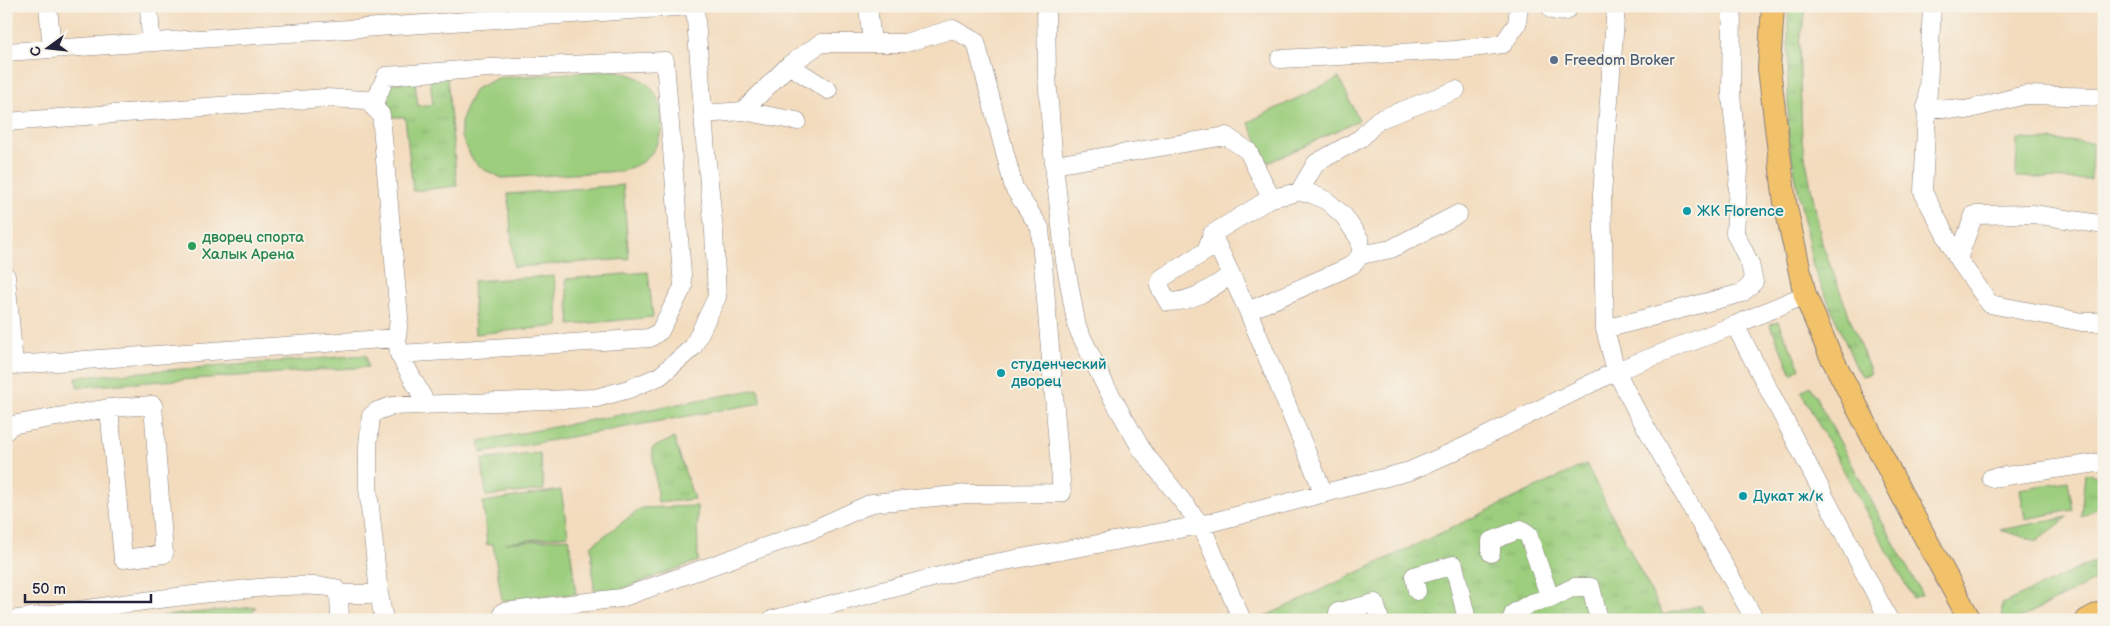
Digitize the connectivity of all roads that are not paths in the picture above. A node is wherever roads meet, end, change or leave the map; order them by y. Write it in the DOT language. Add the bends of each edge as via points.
graph roads {
  1 [pos="48,6"];
  2 [pos="149,6"];
  3 [pos="693,6"];
  4 [pos="868,6"];
  5 [pos="1046,6"];
  6 [pos="1519,6"];
  7 [pos="1550,6"];
  8 [pos="1570,6"];
  9 [pos="1616,6"];
  10 [pos="1732,6"];
  11 [pos="1773,6"];
  12 [pos="1932,6"];
  13 [pos="151,42"];
  14 [pos="872,43"];
  15 [pos="52,49"];
  16 [pos="6,52"];
  17 [pos="1280,59"];
  18 [pos="790,65"];
  19 [pos="828,90"];
  20 [pos="1456,90"];
  21 [pos="2104,97"];
  22 [pos="373,106"];
  23 [pos="1926,107"];
  24 [pos="743,111"];
  25 [pos="703,114"];
  26 [pos="797,121"];
  27 [pos="6,122"];
  28 [pos="1054,165"];
  29 [pos="1299,192"];
  30 [pos="1271,198"];
  31 [pos="1458,214"];
  32 [pos="2104,223"];
  33 [pos="1212,234"];
  34 [pos="1361,255"];
  35 [pos="1958,259"];
  36 [pos="1231,275"];
  37 [pos="6,276"];
  38 [pos="1805,295"];
  39 [pos="1248,311"];
  40 [pos="2104,322"];
  41 [pos="1735,325"];
  42 [pos="1605,329"];
  43 [pos="398,346"];
  44 [pos="10,365"];
  45 [pos="1616,371"];
  46 [pos="427,405"];
  47 [pos="109,408"];
  48 [pos="6,430"];
  49 [pos="2104,462"];
  50 [pos="1991,478"];
  51 [pos="1324,494"];
  52 [pos="1201,525"];
  53 [pos="1491,552"];
  54 [pos="1417,591"];
  55 [pos="339,594"];
  56 [pos="380,594"];
  57 [pos="1550,598"];
  58 [pos="2104,611"];
  59 [pos="503,612"];
  60 [pos="11,620"];
  61 [pos="340,620"];
  62 [pos="384,620"];
  63 [pos="771,620"];
  64 [pos="1242,620"];
  65 [pos="1338,620"];
  66 [pos="1380,620"];
  67 [pos="1467,620"];
  68 [pos="1511,620"];
  69 [pos="1599,620"];
  70 [pos="1755,620"];
  71 [pos="1889,620"];
  72 [pos="1970,620"];
  73 [pos="2087,620"];
  1 -- 15 [label="street"];
  2 -- 13 [label="street"];
  3 -- 13 [label="street"];
  3 -- 25 [label="street"];
  4 -- 14 [label="street"];
  5 -- 28 [label="street" via="1047,77"];
  6 -- 17 [label="street" via="1517,24 1503,44 1456,50"];
  7 -- 8 [label="street" via="1560,12"];
  9 -- 42 [label="street" via="1602,195"];
  10 -- 42 [label="street" via="1731,96 1739,170 1735,233 1750,264 1754,282 1742,293"];
  11 -- 38 [label="main road" via="1769,68 1785,203"];
  12 -- 23 [label="street"];
  13 -- 15 [label="street"];
  14 -- 18 [label="street" via="821,43"];
  14 -- 59 [label="street" via="905,43 953,29 976,42 1014,188 1040,228 1062,493 966,494 872,503 815,530 622,598"];
  15 -- 16 [label="street"];
  18 -- 19 [label="street"];
  18 -- 24 [label="street"];
  20 -- 29 [label="street" via="1378,120 1362,138 1316,164"];
  21 -- 23 [label="street" via="2025,96 1966,110"];
  22 -- 27 [label="street" via="367,100 325,98"];
  22 -- 43 [label="street" via="381,115 399,317"];
  22 -- 43 [label="street" via="386,76 488,68 665,61 683,287 660,331 650,338"];
  23 -- 35 [label="street" via="1923,192"];
  24 -- 25 [label="street"];
  24 -- 26 [label="street"];
  25 -- 46 [label="street" via="717,297 693,347 660,376 596,398"];
  28 -- 30 [label="street" via="1226,136 1248,152"];
  28 -- 52 [label="street" via="1065,261 1077,327 1142,450"];
  29 -- 30 [label="street"];
  29 -- 34 [label="street" via="1327,201 1344,216 1360,240"];
  30 -- 33 [label="street"];
  31 -- 34 [label="street" via="1391,249"];
  32 -- 35 [label="street" via="2034,214 1974,215"];
  33 -- 36 [label="street"];
  33 -- 36 [label="street" via="1206,251 1162,278 1159,286 1168,302 1183,302"];
  34 -- 39 [label="street" via="1340,271"];
  35 -- 40 [label="street" via="1990,304 2082,322"];
  36 -- 39 [label="street"];
  37 -- 44 [label="street"];
  38 -- 41 [label="street"];
  38 -- 72 [label="main road" via="1829,352"];
  39 -- 51 [label="street"];
  41 -- 45 [label="street"];
  41 -- 71 [label="street"];
  42 -- 45 [label="street"];
  43 -- 44 [label="street"];
  43 -- 46 [label="street"];
  45 -- 51 [label="street" via="1410,471"];
  45 -- 70 [label="street"];
  46 -- 56 [label="street" via="392,406 371,416 368,488"];
  47 -- 47 [label="street" via="123,559 164,554 153,405"];
  47 -- 48 [label="street" via="11,426"];
  49 -- 50 [label="street"];
  51 -- 52 [label="street"];
  52 -- 63 [label="street" via="978,566"];
  52 -- 64 [label="street"];
  53 -- 57 [label="street" via="1490,541 1521,530 1528,534"];
  54 -- 67 [label="street" via="1414,576 1454,565"];
  55 -- 56 [label="street"];
  55 -- 60 [label="street" via="335,588 316,585 241,590 158,598"];
  55 -- 61 [label="street"];
  56 -- 62 [label="street"];
  57 -- 68 [label="street" via="1531,603 1514,613"];
  57 -- 69 [label="street" via="1574,587 1591,587"];
  58 -- 73 [label="main road"];
  65 -- 66 [label="street" via="1338,612 1375,603"];
}
